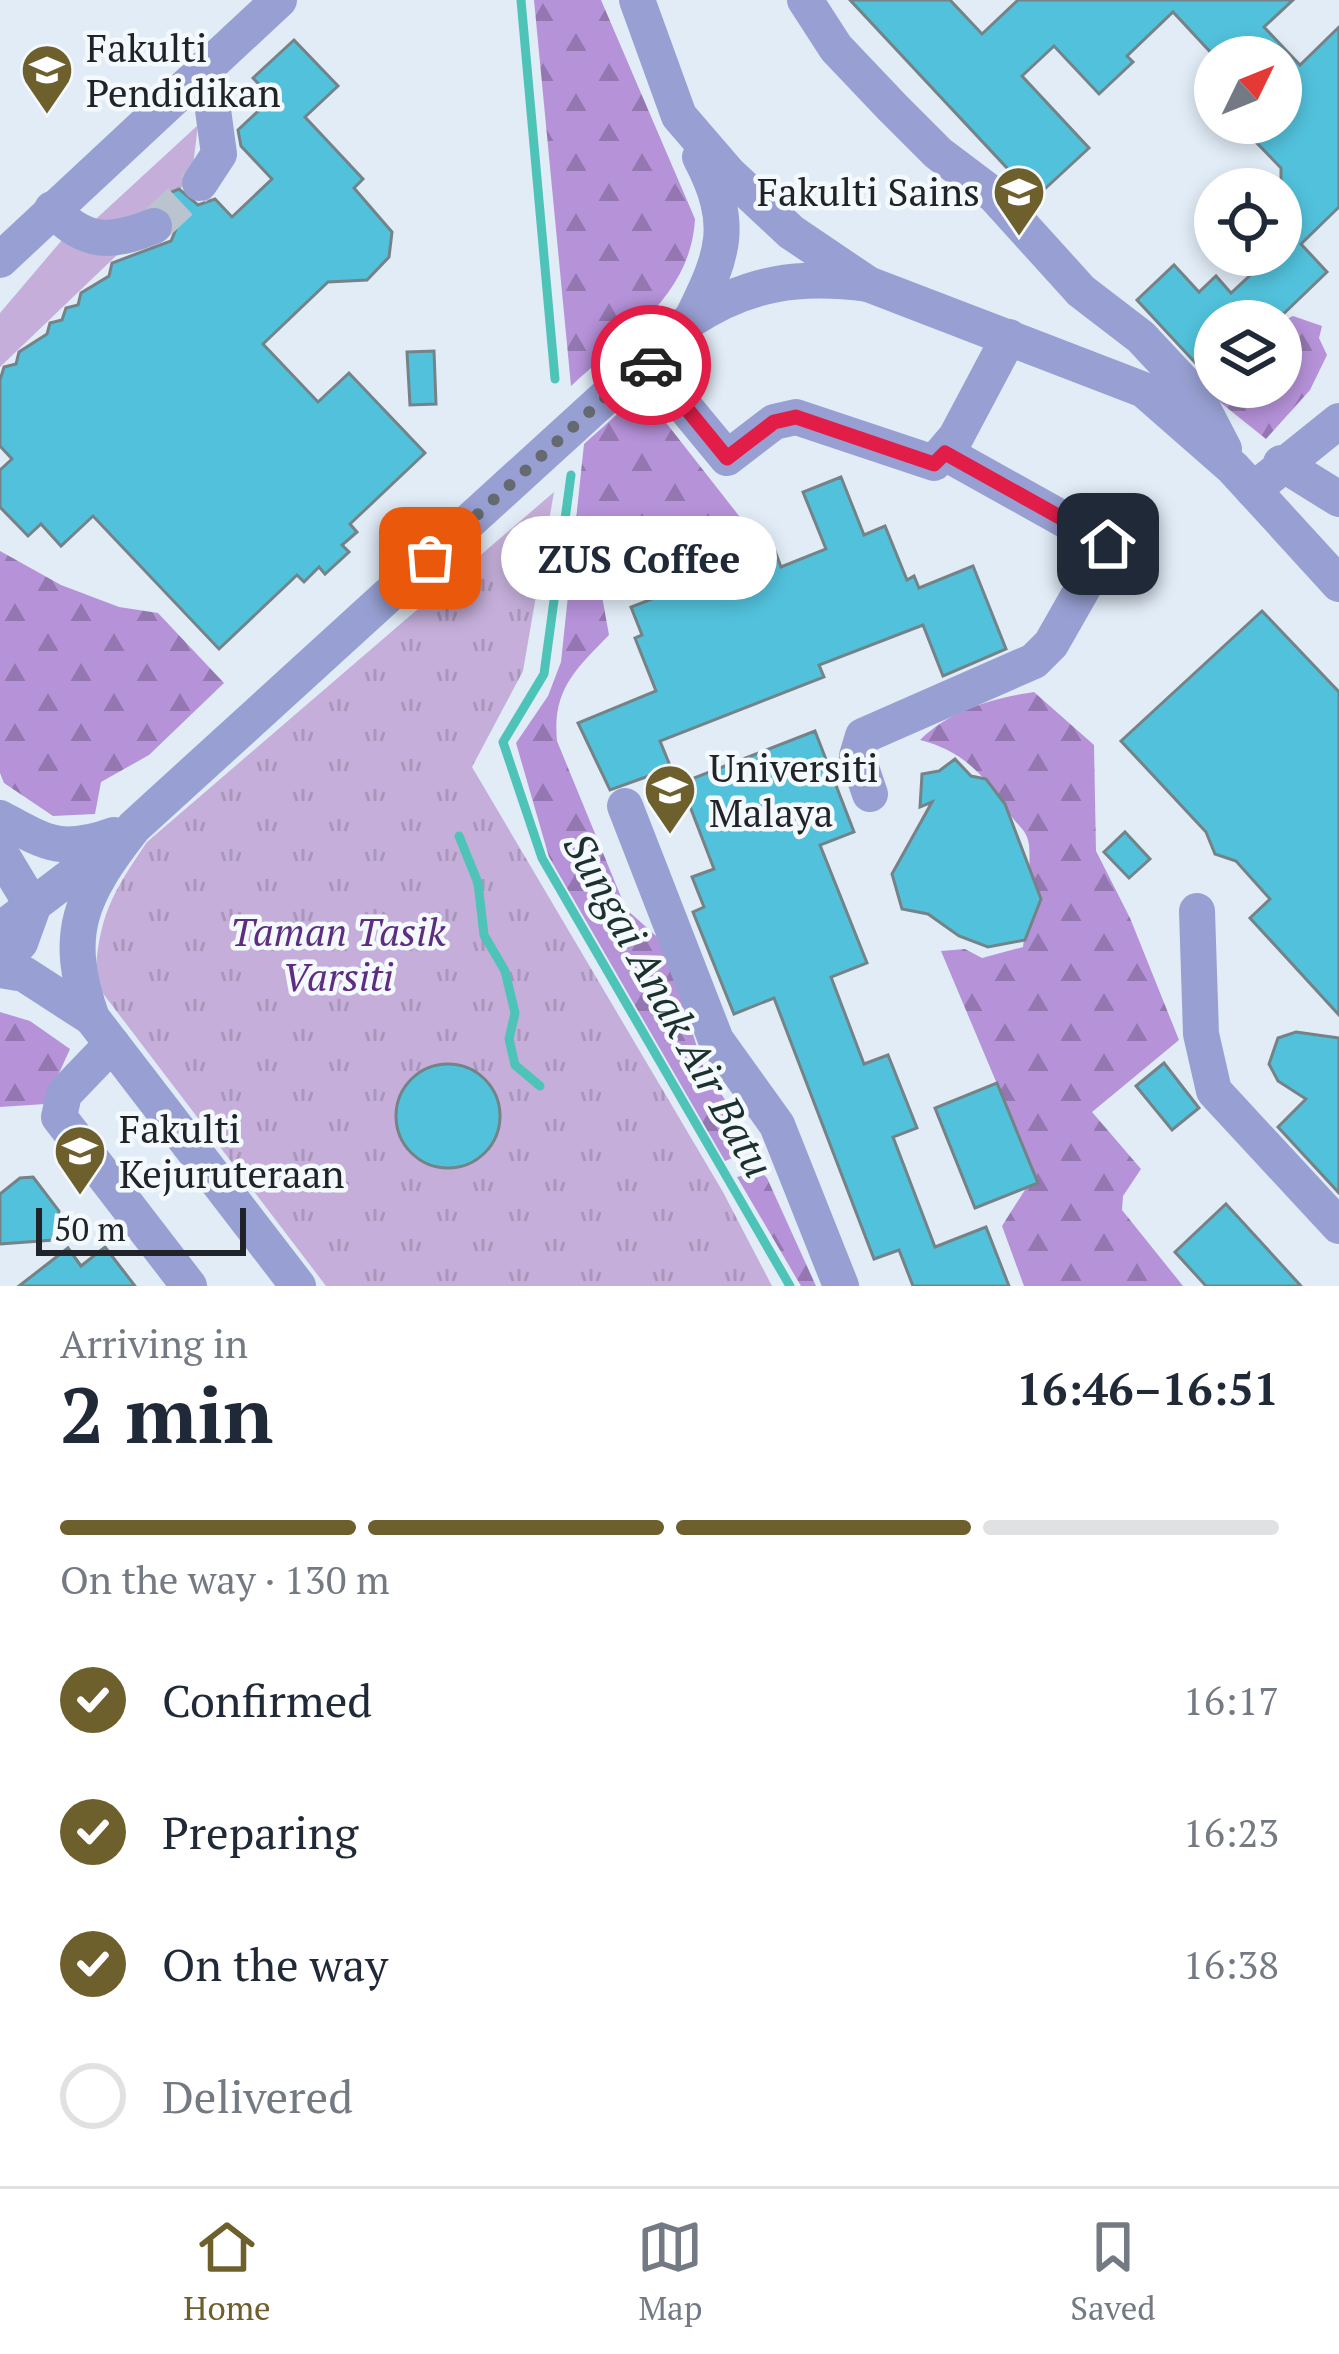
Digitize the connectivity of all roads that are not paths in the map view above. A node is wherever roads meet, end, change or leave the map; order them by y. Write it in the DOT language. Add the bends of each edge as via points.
graph roads {
  1 [pos="279,0"];
  2 [pos="637,0"];
  3 [pos="805,0"];
  4 [pos="207,66"];
  5 [pos="680,116"];
  6 [pos="200,183"];
  7 [pos="52,208"];
  8 [pos="154,226"];
  9 [pos="0,260"];
  10 [pos="868,284"];
  11 [pos="691,320"];
  12 [pos="1009,337"];
  13 [pos="646,360"];
  14 [pos="1339,421"];
  15 [pos="945,453"];
  16 [pos="1281,463"];
  17 [pos="1243,479"];
  18 [pos="1339,499"];
  19 [pos="1339,584"];
  20 [pos="870,794"];
  21 [pos="625,806"];
  22 [pos="0,818"];
  23 [pos="134,827"];
  24 [pos="0,852"];
  25 [pos="33,907"];
  26 [pos="1197,911"];
  27 [pos="0,930"];
  28 [pos="0,959"];
  29 [pos="0,970"];
  30 [pos="102,1031"];
  31 [pos="1339,1226"];
  32 [pos="189,1286"];
  33 [pos="298,1286"];
  34 [pos="841,1286"];
  1 -- 4 [label="street"];
  2 -- 5 [label="street"];
  3 -- 17 [label="street" via="836,48 893,108 995,196 1081,291 1141,337 1197,397"];
  4 -- 6 [label="street" via="219,154"];
  4 -- 7 [label="street"];
  5 -- 10 [label="street" via="760,205"];
  5 -- 11 [label="street" via="724,221 723,250"];
  7 -- 8 [label="street" via="72,230 106,242"];
  7 -- 9 [label="street"];
  10 -- 11 [label="street" via="773,282"];
  10 -- 12 [label="street"];
  11 -- 13 [label="street"];
  12 -- 15 [label="street"];
  12 -- 17 [label="street" via="1144,390"];
  13 -- 15 [label="street" via="727,458 774,422 796,417 934,464"];
  13 -- 23 [label="street"];
  14 -- 16 [label="street"];
  15 -- 20 [label="street" via="1108,544 1043,654 863,736 856,756"];
  16 -- 17 [label="street"];
  16 -- 18 [label="street"];
  17 -- 19 [label="street"];
  21 -- 34 [label="street" via="716,1040 777,1125"];
  22 -- 23 [label="street" via="48,844 80,848"];
  23 -- 25 [label="street"];
  23 -- 30 [label="street" via="96,880 74,943 75,970"];
  24 -- 25 [label="street"];
  25 -- 27 [label="street"];
  25 -- 28 [label="street" via="20,943"];
  26 -- 31 [label="street" via="1201,1034 1214,1090"];
  29 -- 30 [label="street" via="24,974"];
  30 -- 32 [label="street" via="59,1117"];
  30 -- 33 [label="street"];
}
